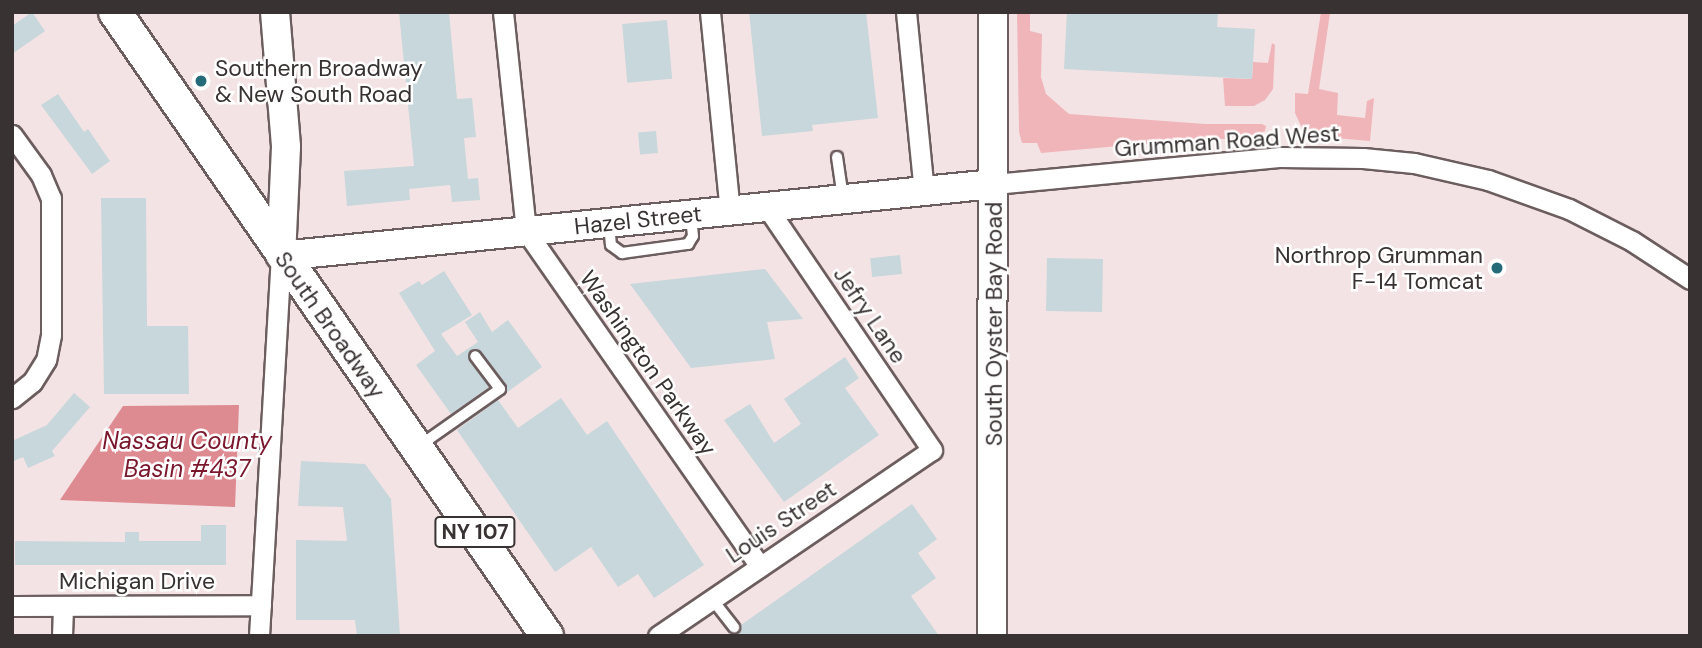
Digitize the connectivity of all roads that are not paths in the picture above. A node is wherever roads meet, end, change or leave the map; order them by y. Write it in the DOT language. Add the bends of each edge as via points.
graph roads {
  1 [pos="115,12"];
  2 [pos="275,12"];
  3 [pos="503,12"];
  4 [pos="709,12"];
  5 [pos="906,12"];
  6 [pos="993,12"];
  7 [pos="12,135"];
  8 [pos="837,157"];
  9 [pos="994,184"];
  10 [pos="924,191"];
  11 [pos="843,199"];
  12 [pos="767,207"];
  13 [pos="730,211"];
  14 [pos="691,215"];
  15 [pos="608,223"];
  16 [pos="659,227"];
  17 [pos="526,231"];
  18 [pos="661,249"];
  19 [pos="281,256"];
  20 [pos="1690,279"];
  21 [pos="475,356"];
  22 [pos="12,398"];
  23 [pos="416,448"];
  24 [pos="932,450"];
  25 [pos="761,566"];
  26 [pos="712,599"];
  27 [pos="12,606"];
  28 [pos="62,606"];
  29 [pos="261,606"];
  30 [pos="734,627"];
  31 [pos="62,636"];
  32 [pos="259,636"];
  33 [pos="547,636"];
  34 [pos="658,636"];
  35 [pos="992,636"];
  1 -- 19 [label="main road, South Broadway / NY 107"];
  2 -- 19 [label="street" via="286,147"];
  3 -- 17 [label="street, Washington Parkway"];
  4 -- 13 [label="street"];
  5 -- 10 [label="street"];
  6 -- 9 [label="street, South Oyster Bay Road"];
  7 -- 22 [label="street" via="41,175 51,198 51,335 43,364 25,390"];
  8 -- 11 [label="lane"];
  9 -- 10 [label="street, Hazel Street"];
  9 -- 20 [label="street, Grumman Road West" via="1279,157 1337,156 1414,163 1488,180 1569,209 1632,241"];
  9 -- 35 [label="street, South Oyster Bay Road"];
  10 -- 11 [label="street, Hazel Street"];
  11 -- 12 [label="street, Hazel Street"];
  12 -- 13 [label="street, Hazel Street"];
  12 -- 24 [label="street, Jefry Lane"];
  13 -- 14 [label="street, Hazel Street"];
  14 -- 16 [label="street, Hazel Street"];
  14 -- 18 [label="lane" via="693,236 688,244"];
  15 -- 16 [label="street, Hazel Street"];
  15 -- 17 [label="street, Hazel Street"];
  15 -- 18 [label="lane" via="611,245 622,253"];
  16 -- 18 [label="lane"];
  17 -- 19 [label="street, Hazel Street"];
  17 -- 25 [label="street, Washington Parkway"];
  19 -- 23 [label="main road, South Broadway / NY 107"];
  19 -- 29 [label="street"];
  21 -- 23 [label="lane" via="500,389"];
  23 -- 33 [label="main road, South Broadway / NY 107"];
  24 -- 25 [label="street, Louis Street"];
  25 -- 26 [label="street, Louis Street"];
  26 -- 30 [label="lane"];
  26 -- 34 [label="street, Louis Street"];
  27 -- 28 [label="street, Michigan Drive"];
  28 -- 29 [label="street, Michigan Drive"];
  28 -- 31 [label="street"];
  29 -- 32 [label="street"];
}
